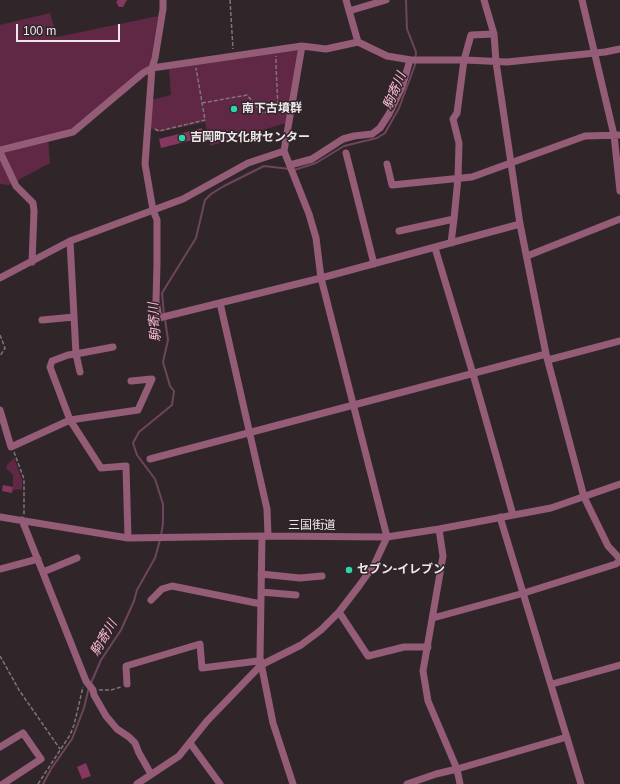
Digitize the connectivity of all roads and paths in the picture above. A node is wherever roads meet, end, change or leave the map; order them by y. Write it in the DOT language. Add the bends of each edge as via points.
graph roads {
  1 [pos="163,0"];
  2 [pos="230,0"];
  3 [pos="346,0"];
  4 [pos="386,0"];
  5 [pos="484,0"];
  6 [pos="582,0"];
  7 [pos="349,11"];
  8 [pos="494,34"];
  9 [pos="358,42"];
  10 [pos="302,46"];
  11 [pos="620,49"];
  12 [pos="277,50"];
  13 [pos="594,53"];
  14 [pos="234,57"];
  15 [pos="410,60"];
  16 [pos="464,60"];
  17 [pos="196,62"];
  18 [pos="496,62"];
  19 [pos="152,68"];
  20 [pos="202,102"];
  21 [pos="147,127"];
  22 [pos="617,135"];
  23 [pos="0,151"];
  24 [pos="284,151"];
  25 [pos="346,153"];
  26 [pos="511,163"];
  27 [pos="290,164"];
  28 [pos="387,164"];
  29 [pos="458,178"];
  30 [pos="620,191"];
  31 [pos="153,210"];
  32 [pos="454,219"];
  33 [pos="620,219"];
  34 [pos="520,224"];
  35 [pos="399,231"];
  36 [pos="70,241"];
  37 [pos="451,243"];
  38 [pos="435,248"];
  39 [pos="527,256"];
  40 [pos="32,262"];
  41 [pos="374,264"];
  42 [pos="0,278"];
  43 [pos="321,278"];
  44 [pos="220,303"];
  45 [pos="74,317"];
  46 [pos="42,320"];
  47 [pos="0,335"];
  48 [pos="620,341"];
  49 [pos="113,347"];
  50 [pos="76,354"];
  51 [pos="0,356"];
  52 [pos="547,357"];
  53 [pos="80,372"];
  54 [pos="473,374"];
  55 [pos="130,381"];
  56 [pos="354,405"];
  57 [pos="0,410"];
  58 [pos="70,420"];
  59 [pos="250,432"];
  60 [pos="11,447"];
  61 [pos="150,460"];
  62 [pos="620,484"];
  63 [pos="584,497"];
  64 [pos="513,515"];
  65 [pos="0,517"];
  66 [pos="500,517"];
  67 [pos="23,521"];
  68 [pos="439,529"];
  69 [pos="265,536"];
  70 [pos="387,537"];
  71 [pos="128,538"];
  72 [pos="77,558"];
  73 [pos="38,559"];
  74 [pos="620,560"];
  75 [pos="0,569"];
  76 [pos="43,572"];
  77 [pos="261,574"];
  78 [pos="322,576"];
  79 [pos="261,592"];
  80 [pos="524,593"];
  81 [pos="296,595"];
  82 [pos="151,600"];
  83 [pos="261,604"];
  84 [pos="339,612"];
  85 [pos="433,618"];
  86 [pos="428,647"];
  87 [pos="0,656"];
  88 [pos="261,665"];
  89 [pos="620,665"];
  90 [pos="127,684"];
  91 [pos="552,684"];
  92 [pos="90,686"];
  93 [pos="567,737"];
  94 [pos="190,743"];
  95 [pos="0,747"];
  96 [pos="60,749"];
  97 [pos="457,769"];
  98 [pos="149,779"];
  99 [pos="0,781"];
  100 [pos="2,784"];
  101 [pos="38,784"];
  102 [pos="138,784"];
  103 [pos="220,784"];
  104 [pos="293,784"];
  105 [pos="407,784"];
  106 [pos="460,784"];
  107 [pos="581,784"];
  1 -- 19 [label="street"];
  2 -- 14 [label="path"];
  3 -- 7 [label="street"];
  4 -- 7 [label="street"];
  5 -- 8 [label="street"];
  6 -- 13 [label="street"];
  7 -- 9 [label="street"];
  8 -- 16 [label="street" via="471,35"];
  8 -- 18 [label="street"];
  9 -- 10 [label="street" via="326,49"];
  9 -- 15 [label="street" via="387,56"];
  10 -- 12 [label="street"];
  10 -- 24 [label="street"];
  11 -- 13 [label="street"];
  12 -- 14 [label="street"];
  12 -- 20 [label="path" via="276,112 262,113 247,95"];
  13 -- 18 [label="street"];
  13 -- 22 [label="street"];
  14 -- 17 [label="street"];
  15 -- 16 [label="street"];
  15 -- 27 [label="street" via="402,87 380,128 372,134 343,139 312,159"];
  16 -- 18 [label="street"];
  16 -- 29 [label="street" via="457,113 453,119 459,143"];
  17 -- 19 [label="street"];
  17 -- 20 [label="path"];
  18 -- 26 [label="street"];
  19 -- 21 [label="street"];
  19 -- 23 [label="street" via="73,132"];
  20 -- 21 [label="path" via="205,120 160,131"];
  21 -- 31 [label="street" via="145,164"];
  22 -- 26 [label="street" via="585,136"];
  22 -- 30 [label="street"];
  23 -- 40 [label="street" via="16,186 33,203"];
  24 -- 27 [label="street"];
  24 -- 31 [label="street" via="248,163 183,199"];
  25 -- 41 [label="street"];
  26 -- 29 [label="street" via="472,177"];
  26 -- 34 [label="street"];
  27 -- 43 [label="street" via="316,238"];
  28 -- 29 [label="street" via="392,185"];
  29 -- 32 [label="street"];
  31 -- 36 [label="street"];
  31 -- 44 [label="street" via="157,220 156,301 159,318"];
  32 -- 35 [label="street"];
  32 -- 37 [label="street"];
  33 -- 39 [label="street"];
  34 -- 37 [label="street"];
  34 -- 39 [label="street"];
  36 -- 40 [label="street"];
  36 -- 45 [label="street"];
  37 -- 38 [label="street"];
  38 -- 41 [label="street"];
  38 -- 54 [label="street"];
  39 -- 52 [label="street"];
  40 -- 42 [label="street"];
  41 -- 43 [label="street"];
  43 -- 44 [label="street"];
  43 -- 56 [label="street"];
  44 -- 59 [label="street"];
  45 -- 46 [label="street"];
  45 -- 50 [label="street"];
  47 -- 51 [label="path" via="5,348"];
  48 -- 52 [label="street"];
  49 -- 50 [label="street"];
  50 -- 53 [label="street"];
  50 -- 58 [label="street" via="52,361 50,367"];
  52 -- 54 [label="street"];
  52 -- 63 [label="street"];
  54 -- 56 [label="street"];
  54 -- 64 [label="street"];
  55 -- 58 [label="street" via="152,379 138,410"];
  56 -- 59 [label="street"];
  56 -- 70 [label="street"];
  57 -- 60 [label="street"];
  58 -- 60 [label="street"];
  58 -- 71 [label="street" via="101,468 126,466"];
  59 -- 61 [label="street"];
  59 -- 69 [label="street" via="267,509"];
  60 -- 67 [label="path" via="24,479"];
  62 -- 63 [label="street, 三国街道"];
  63 -- 64 [label="street, 三国街道" via="551,508"];
  63 -- 74 [label="street" via="608,546"];
  64 -- 66 [label="street, 三国街道"];
  65 -- 67 [label="street, 三国街道"];
  66 -- 68 [label="street, 三国街道"];
  66 -- 80 [label="street"];
  67 -- 71 [label="street, 三国街道"];
  67 -- 73 [label="street"];
  68 -- 70 [label="street, 三国街道"];
  68 -- 85 [label="street" via="443,556"];
  69 -- 70 [label="street, 三国街道"];
  69 -- 71 [label="street, 三国街道"];
  69 -- 77 [label="street"];
  70 -- 84 [label="street" via="374,565"];
  72 -- 76 [label="street"];
  73 -- 75 [label="street"];
  73 -- 76 [label="street"];
  74 -- 80 [label="street" via="616,564"];
  76 -- 92 [label="street"];
  77 -- 78 [label="street" via="300,578"];
  77 -- 79 [label="street"];
  79 -- 81 [label="street"];
  79 -- 83 [label="street"];
  80 -- 85 [label="street"];
  80 -- 91 [label="street"];
  82 -- 83 [label="street" via="162,589 172,586"];
  83 -- 88 [label="street"];
  84 -- 86 [label="street" via="368,656 404,648"];
  84 -- 88 [label="street" via="301,645"];
  85 -- 86 [label="street"];
  86 -- 97 [label="street" via="423,671 428,701"];
  87 -- 96 [label="path" via="19,690"];
  88 -- 90 [label="street" via="258,661 202,668 200,644 126,666"];
  88 -- 94 [label="street" via="207,721"];
  88 -- 104 [label="street" via="273,723"];
  89 -- 91 [label="street"];
  90 -- 92 [label="path" via="111,690"];
  91 -- 93 [label="street"];
  92 -- 96 [label="path" via="80,698 74,725"];
  92 -- 98 [label="street" via="106,716 117,729 135,743"];
  93 -- 97 [label="street"];
  93 -- 107 [label="street"];
  94 -- 98 [label="street" via="179,756"];
  94 -- 103 [label="street"];
  95 -- 100 [label="street" via="23,732 41,759"];
  96 -- 101 [label="path"];
  97 -- 105 [label="street"];
  97 -- 106 [label="street"];
  98 -- 102 [label="street"];
  99 -- 100 [label="street"];
}
